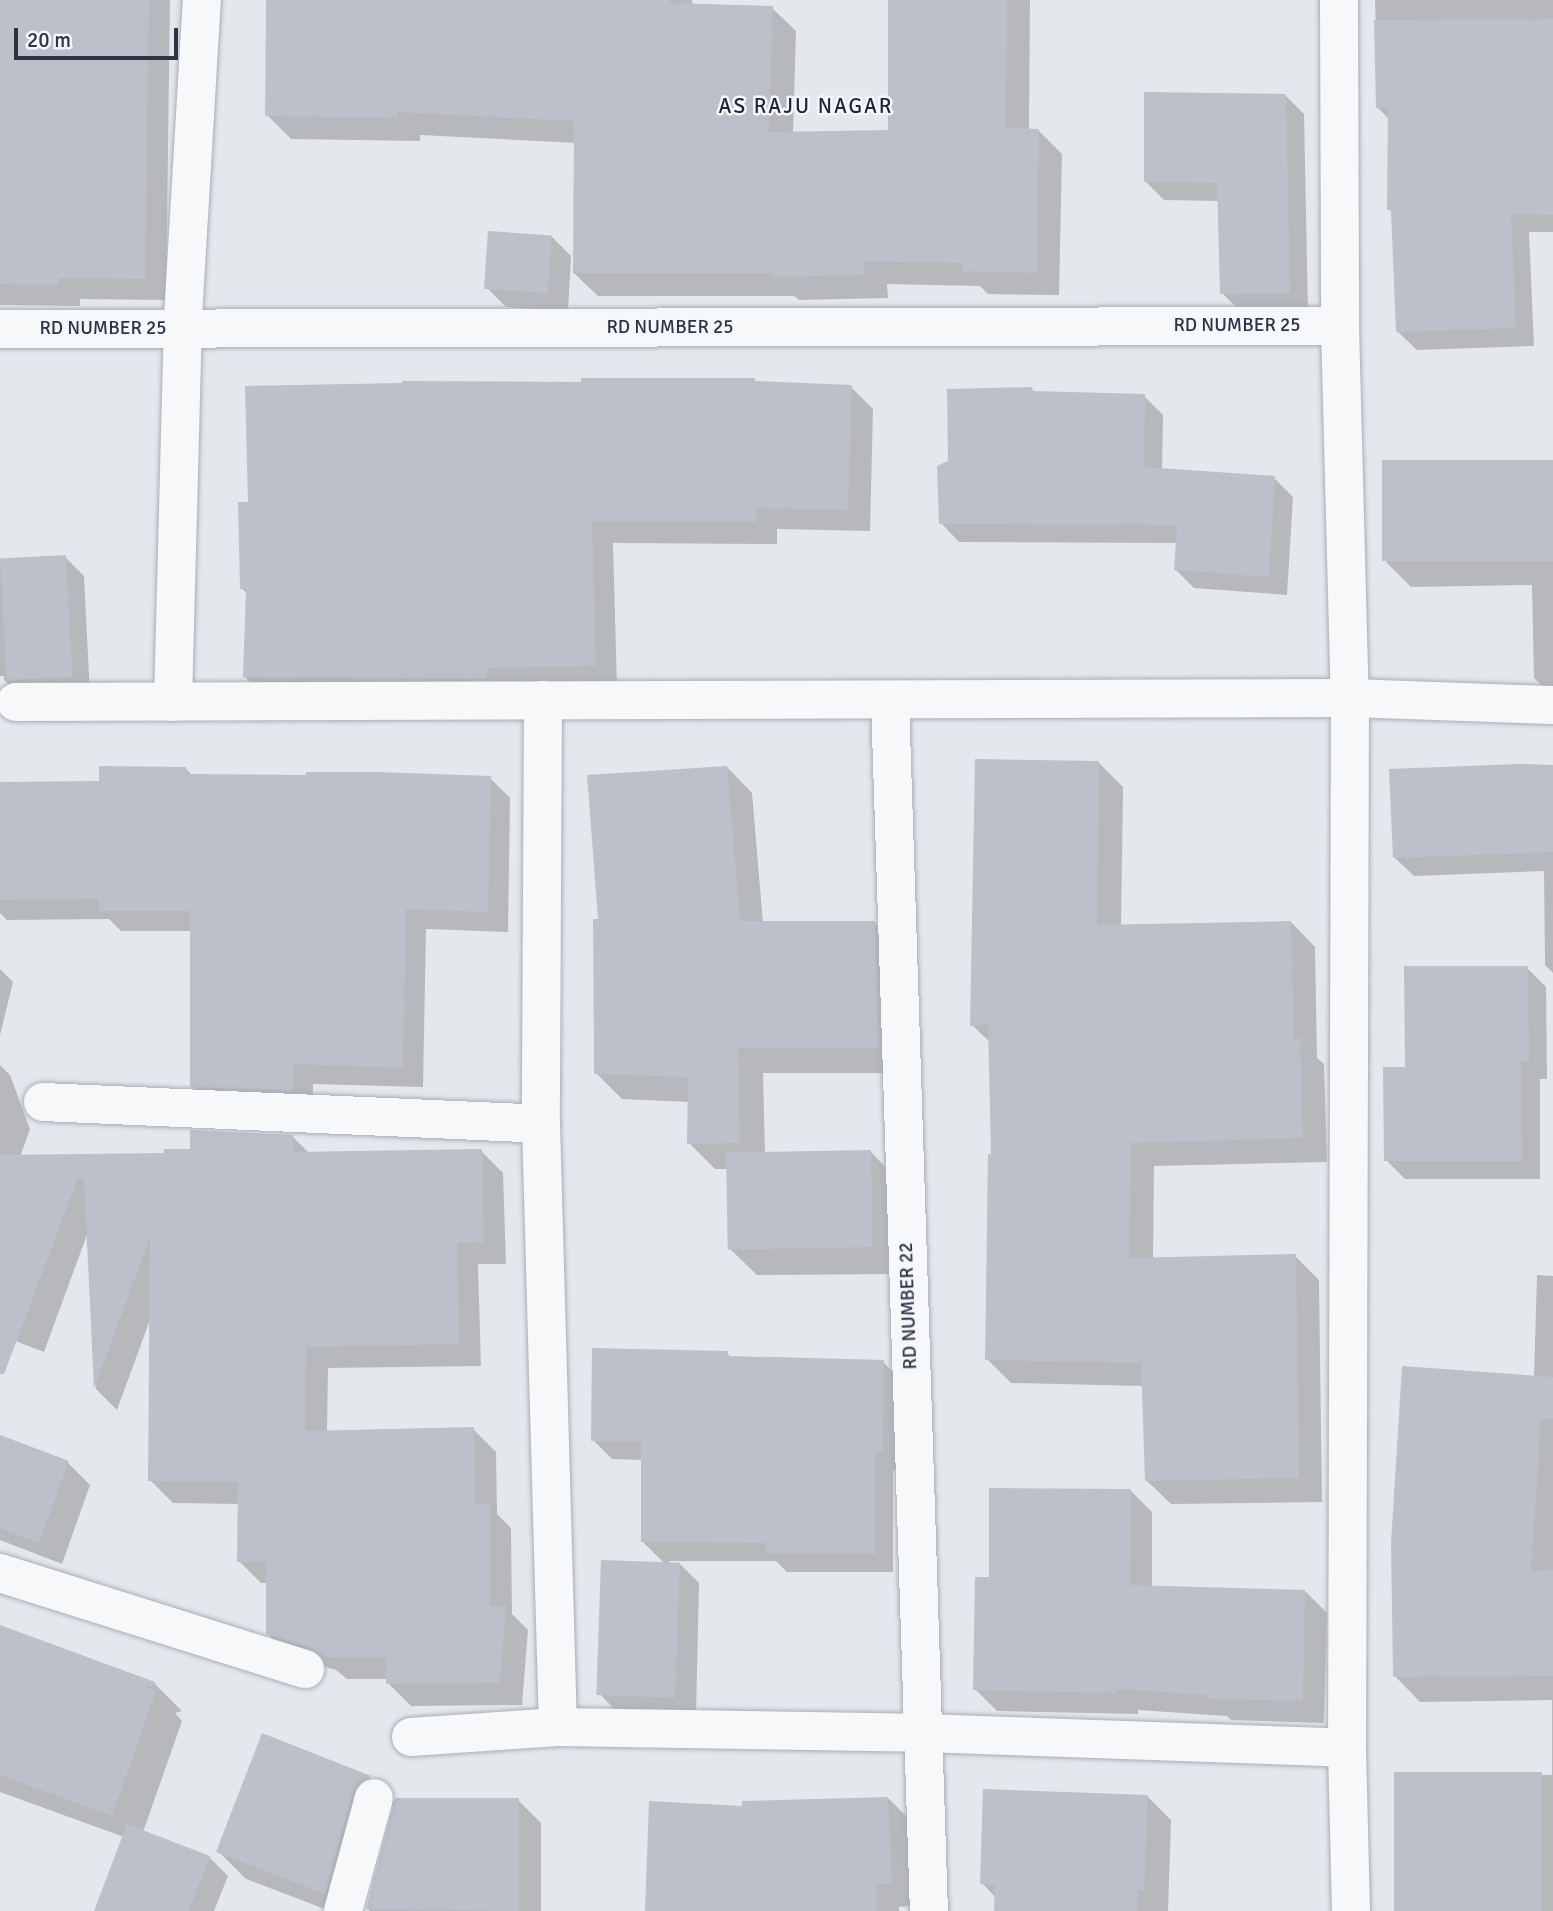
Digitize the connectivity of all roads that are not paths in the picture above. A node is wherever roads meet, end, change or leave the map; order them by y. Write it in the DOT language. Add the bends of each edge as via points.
graph roads {
  1 [pos="202,0"];
  2 [pos="1339,0"];
  3 [pos="1340,326"];
  4 [pos="0,329"];
  5 [pos="182,329"];
  6 [pos="1350,698"];
  7 [pos="543,700"];
  8 [pos="890,700"];
  9 [pos="16,702"];
  10 [pos="173,702"];
  11 [pos="1553,705"];
  12 [pos="43,1102"];
  13 [pos="541,1124"];
  14 [pos="0,1573"];
  15 [pos="305,1668"];
  16 [pos="558,1727"];
  17 [pos="923,1733"];
  18 [pos="411,1737"];
  19 [pos="1347,1748"];
  20 [pos="374,1798"];
  21 [pos="343,1911"];
  22 [pos="929,1911"];
  23 [pos="1351,1911"];
  1 -- 5 [label="street"];
  2 -- 3 [label="street"];
  3 -- 5 [label="street, RD NUMBER 25"];
  3 -- 6 [label="street"];
  4 -- 5 [label="street, RD NUMBER 25"];
  5 -- 10 [label="street"];
  6 -- 8 [label="street"];
  6 -- 11 [label="street"];
  6 -- 19 [label="street"];
  7 -- 8 [label="street"];
  7 -- 10 [label="street"];
  7 -- 13 [label="street"];
  8 -- 17 [label="street, RD NUMBER 22"];
  9 -- 10 [label="street"];
  12 -- 13 [label="street"];
  13 -- 16 [label="street"];
  14 -- 15 [label="street"];
  16 -- 17 [label="street"];
  16 -- 18 [label="street"];
  17 -- 19 [label="street"];
  17 -- 22 [label="street, RD NUMBER 22"];
  19 -- 23 [label="street"];
  20 -- 21 [label="street"];
}
